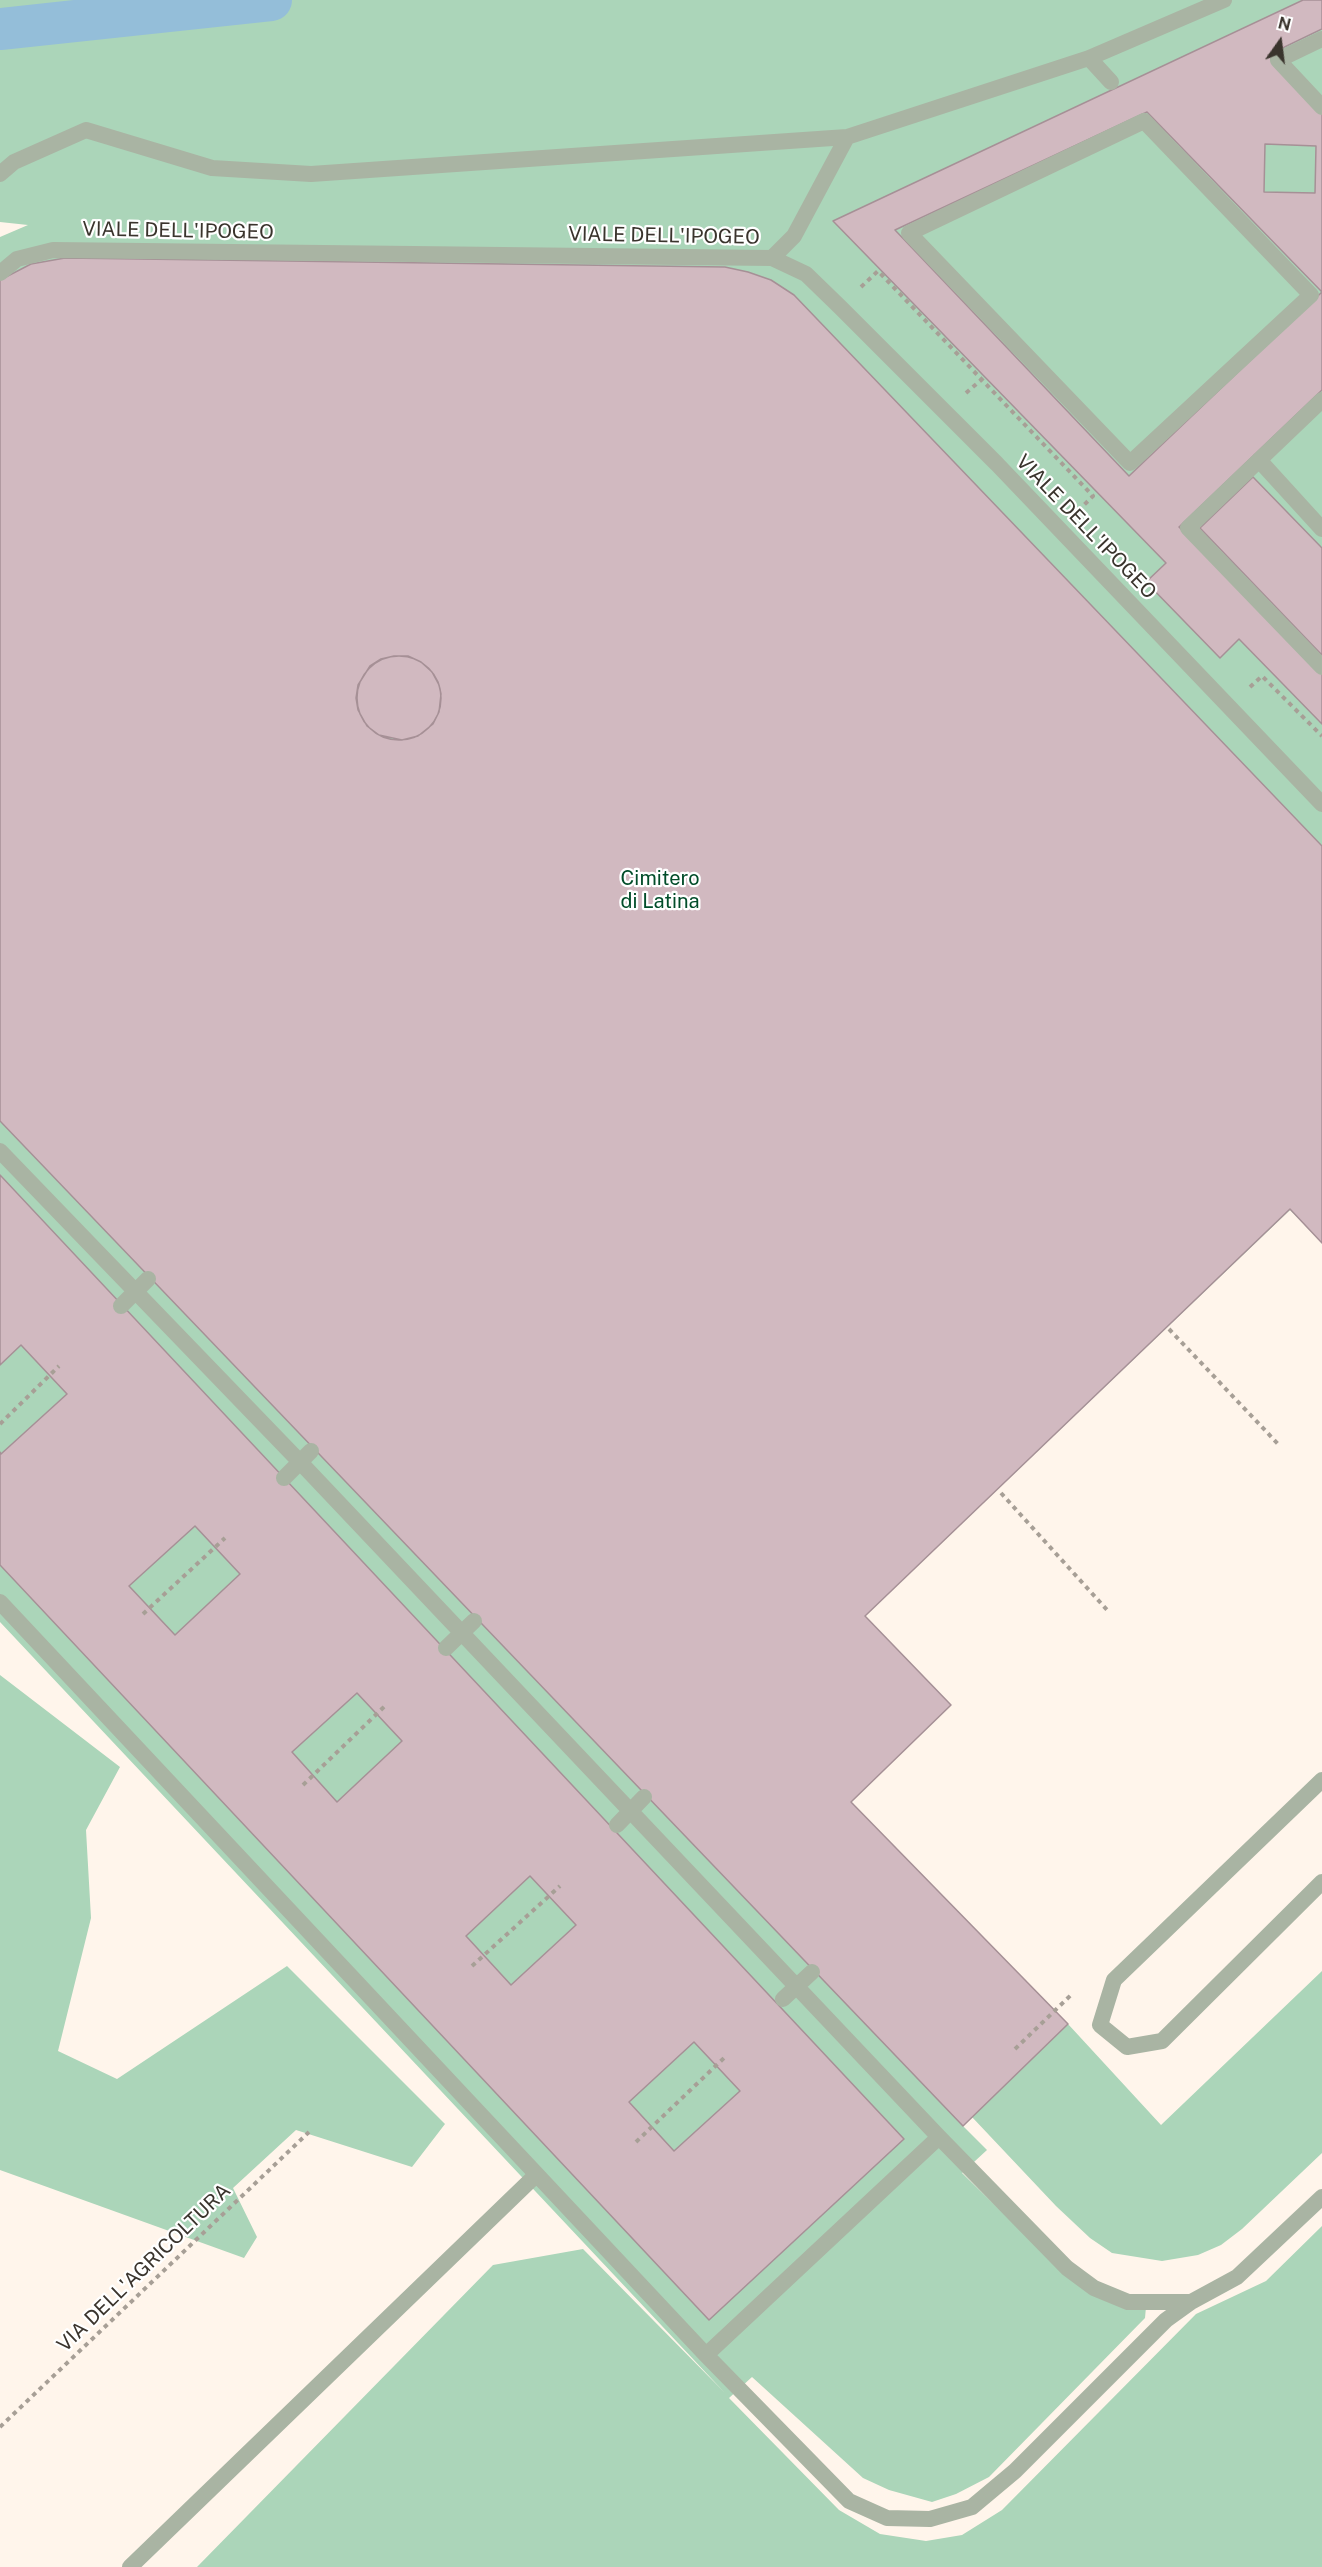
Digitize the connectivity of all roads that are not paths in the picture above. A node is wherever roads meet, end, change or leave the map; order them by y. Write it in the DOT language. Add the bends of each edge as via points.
graph roads {
  1 [pos="1224,0"];
  2 [pos="1322,39"];
  3 [pos="1089,58"];
  4 [pos="1111,82"];
  5 [pos="1322,107"];
  6 [pos="848,137"];
  7 [pos="0,174"];
  8 [pos="772,258"];
  9 [pos="0,273"];
  10 [pos="1311,295"];
  11 [pos="1322,400"];
  12 [pos="1259,460"];
  13 [pos="1322,529"];
  14 [pos="1322,667"];
  15 [pos="1322,804"];
  16 [pos="0,1151"];
  17 [pos="148,1279"];
  18 [pos="136,1292"];
  19 [pos="121,1306"];
  20 [pos="305,1457"];
  21 [pos="284,1478"];
  22 [pos="0,1602"];
  23 [pos="474,1621"];
  24 [pos="461,1634"];
  25 [pos="446,1648"];
  26 [pos="1322,1780"];
  27 [pos="644,1797"];
  28 [pos="629,1812"];
  29 [pos="617,1825"];
  30 [pos="1322,1882"];
  31 [pos="812,1972"];
  32 [pos="796,1986"];
  33 [pos="783,2000"];
  34 [pos="939,2137"];
  35 [pos="536,2175"];
  36 [pos="1322,2197"];
  37 [pos="1191,2302"];
  38 [pos="706,2355"];
  39 [pos="130,2567"];
  1 -- 3 [label="lane"];
  2 -- 5 [label="lane" via="1278,60"];
  3 -- 4 [label="lane"];
  3 -- 6 [label="lane"];
  6 -- 7 [label="lane" via="311,174 212,168 86,130 14,162"];
  6 -- 8 [label="lane" via="794,236"];
  8 -- 9 [label="lane, VIALE DELL'IPOGEO" via="53,250 17,259"];
  8 -- 15 [label="lane, VIALE DELL'IPOGEO" via="806,274 840,307"];
  10 -- 10 [label="lane" via="1130,463 909,233 1144,121"];
  11 -- 12 [label="lane"];
  12 -- 13 [label="lane"];
  12 -- 14 [label="lane" via="1188,528"];
  16 -- 18 [label="lane"];
  17 -- 18 [label="lane"];
  18 -- 19 [label="lane"];
  18 -- 20 [label="lane"];
  20 -- 21 [label="lane"];
  20 -- 24 [label="lane"];
  22 -- 35 [label="lane"];
  23 -- 24 [label="lane"];
  24 -- 25 [label="lane"];
  24 -- 28 [label="lane"];
  26 -- 30 [label="lane" via="1114,1980 1100,2025 1127,2047 1162,2041"];
  27 -- 28 [label="lane"];
  28 -- 29 [label="lane"];
  28 -- 32 [label="lane"];
  31 -- 32 [label="lane"];
  32 -- 33 [label="lane"];
  32 -- 34 [label="lane"];
  34 -- 37 [label="lane" via="1067,2268 1094,2288 1128,2302"];
  34 -- 38 [label="lane"];
  35 -- 38 [label="lane"];
  35 -- 39 [label="lane"];
  36 -- 37 [label="lane" via="1237,2277"];
  37 -- 38 [label="lane" via="1166,2320 1015,2471 972,2507 930,2519 887,2518 849,2500"];
}
